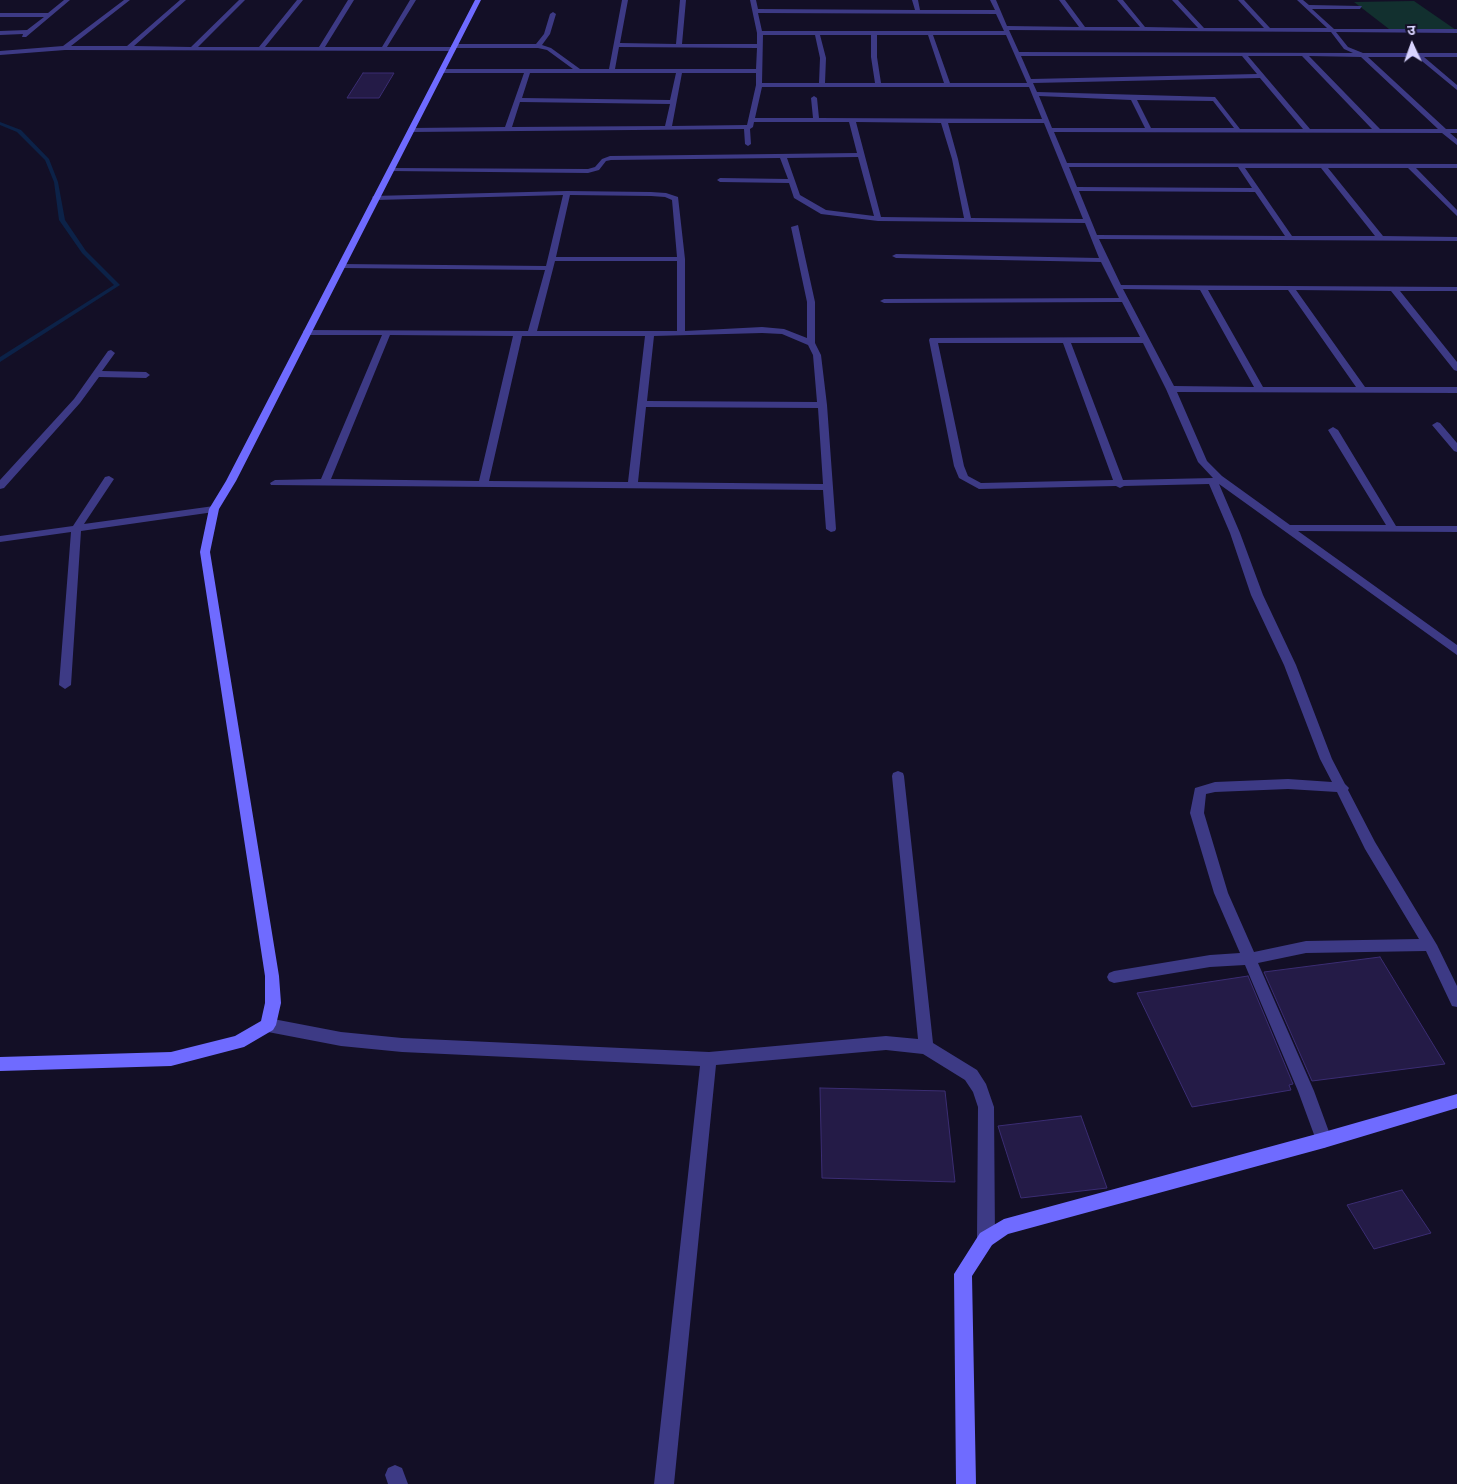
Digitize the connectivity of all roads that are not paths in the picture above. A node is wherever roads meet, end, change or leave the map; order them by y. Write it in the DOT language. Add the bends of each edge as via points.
graph roads {
  1 [pos="67,0"];
  2 [pos="127,0"];
  3 [pos="183,0"];
  4 [pos="242,0"];
  5 [pos="300,0"];
  6 [pos="351,0"];
  7 [pos="413,0"];
  8 [pos="478,0"];
  9 [pos="625,0"];
  10 [pos="683,0"];
  11 [pos="754,0"];
  12 [pos="915,0"];
  13 [pos="993,0"];
  14 [pos="1062,0"];
  15 [pos="1120,0"];
  16 [pos="1175,0"];
  17 [pos="1241,0"];
  18 [pos="1300,0"];
  19 [pos="1307,7"];
  20 [pos="1360,7"];
  21 [pos="756,11"];
  22 [pos="918,12"];
  23 [pos="998,12"];
  24 [pos="553,14"];
  25 [pos="0,15"];
  26 [pos="50,15"];
  27 [pos="1083,28"];
  28 [pos="1144,29"];
  29 [pos="1203,30"];
  30 [pos="1269,30"];
  31 [pos="1332,30"];
  32 [pos="1007,31"];
  33 [pos="1454,31"];
  34 [pos="0,32"];
  35 [pos="30,32"];
  36 [pos="874,33"];
  37 [pos="760,34"];
  38 [pos="817,34"];
  39 [pos="930,34"];
  40 [pos="24,36"];
  41 [pos="1457,36"];
  42 [pos="617,45"];
  43 [pos="538,46"];
  44 [pos="679,46"];
  45 [pos="760,46"];
  46 [pos="65,48"];
  47 [pos="129,48"];
  48 [pos="193,48"];
  49 [pos="261,48"];
  50 [pos="321,48"];
  51 [pos="384,48"];
  52 [pos="454,48"];
  53 [pos="0,54"];
  54 [pos="1017,54"];
  55 [pos="1244,55"];
  56 [pos="1304,55"];
  57 [pos="1363,55"];
  58 [pos="1419,55"];
  59 [pos="1457,55"];
  60 [pos="442,71"];
  61 [pos="528,71"];
  62 [pos="579,71"];
  63 [pos="612,71"];
  64 [pos="679,71"];
  65 [pos="759,71"];
  66 [pos="1262,76"];
  67 [pos="1030,83"];
  68 [pos="878,84"];
  69 [pos="947,84"];
  70 [pos="759,85"];
  71 [pos="822,85"];
  72 [pos="1457,88"];
  73 [pos="1035,94"];
  74 [pos="814,98"];
  75 [pos="1133,98"];
  76 [pos="518,100"];
  77 [pos="672,102"];
  78 [pos="752,120"];
  79 [pos="816,121"];
  80 [pos="852,121"];
  81 [pos="944,121"];
  82 [pos="1049,126"];
  83 [pos="508,128"];
  84 [pos="747,128"];
  85 [pos="668,129"];
  86 [pos="411,130"];
  87 [pos="1149,130"];
  88 [pos="1238,130"];
  89 [pos="1308,130"];
  90 [pos="1378,130"];
  91 [pos="1442,131"];
  92 [pos="1457,131"];
  93 [pos="1457,143"];
  94 [pos="748,144"];
  95 [pos="783,156"];
  96 [pos="862,156"];
  97 [pos="1065,165"];
  98 [pos="1240,166"];
  99 [pos="1323,166"];
  100 [pos="1410,166"];
  101 [pos="1457,166"];
  102 [pos="391,170"];
  103 [pos="720,180"];
  104 [pos="791,181"];
  105 [pos="1075,189"];
  106 [pos="1256,190"];
  107 [pos="567,193"];
  108 [pos="376,198"];
  109 [pos="1457,214"];
  110 [pos="878,219"];
  111 [pos="968,219"];
  112 [pos="1086,221"];
  113 [pos="795,227"];
  114 [pos="1095,237"];
  115 [pos="1290,238"];
  116 [pos="1381,239"];
  117 [pos="1457,239"];
  118 [pos="896,256"];
  119 [pos="552,259"];
  120 [pos="681,259"];
  121 [pos="1104,260"];
  122 [pos="342,266"];
  123 [pos="550,268"];
  124 [pos="1118,287"];
  125 [pos="1202,287"];
  126 [pos="1290,288"];
  127 [pos="1393,288"];
  128 [pos="1457,289"];
  129 [pos="1126,300"];
  130 [pos="884,301"];
  131 [pos="308,332"];
  132 [pos="387,332"];
  133 [pos="518,333"];
  134 [pos="532,333"];
  135 [pos="650,334"];
  136 [pos="680,334"];
  137 [pos="1066,340"];
  138 [pos="1146,340"];
  139 [pos="811,343"];
  140 [pos="111,353"];
  141 [pos="1457,368"];
  142 [pos="96,374"];
  143 [pos="146,375"];
  144 [pos="1171,389"];
  145 [pos="1260,389"];
  146 [pos="1363,390"];
  147 [pos="1457,390"];
  148 [pos="642,404"];
  149 [pos="822,405"];
  150 [pos="1438,425"];
  151 [pos="1333,430"];
  152 [pos="1457,449"];
  153 [pos="109,479"];
  154 [pos="325,482"];
  155 [pos="1218,482"];
  156 [pos="274,484"];
  157 [pos="483,484"];
  158 [pos="1120,484"];
  159 [pos="0,486"];
  160 [pos="633,486"];
  161 [pos="828,488"];
  162 [pos="214,509"];
  163 [pos="1286,528"];
  164 [pos="831,529"];
  165 [pos="1392,529"];
  166 [pos="1457,529"];
  167 [pos="76,530"];
  168 [pos="0,539"];
  169 [pos="1457,652"];
  170 [pos="65,685"];
  171 [pos="898,776"];
  172 [pos="1342,788"];
  173 [pos="1430,945"];
  174 [pos="1250,959"];
  175 [pos="1114,977"];
  176 [pos="1457,1001"];
  177 [pos="268,1025"];
  178 [pos="926,1047"];
  179 [pos="709,1059"];
  180 [pos="0,1064"];
  181 [pos="1457,1101"];
  182 [pos="1324,1140"];
  183 [pos="986,1239"];
  184 [pos="664,1484"];
  185 [pos="966,1484"];
  1 -- 26 [label="street"];
  2 -- 46 [label="street"];
  3 -- 47 [label="street"];
  4 -- 48 [label="street"];
  5 -- 49 [label="street"];
  6 -- 50 [label="street"];
  7 -- 51 [label="street"];
  8 -- 52 [label="street"];
  9 -- 42 [label="street"];
  10 -- 44 [label="street"];
  11 -- 21 [label="street"];
  12 -- 22 [label="street"];
  13 -- 23 [label="street"];
  14 -- 27 [label="street"];
  15 -- 28 [label="street"];
  16 -- 29 [label="street"];
  17 -- 30 [label="street"];
  18 -- 19 [label="street"];
  19 -- 20 [label="street"];
  19 -- 31 [label="street"];
  21 -- 22 [label="street" via="860,9"];
  21 -- 37 [label="street"];
  22 -- 23 [label="street"];
  23 -- 32 [label="street"];
  24 -- 43 [label="street" via="547,34"];
  25 -- 26 [label="street"];
  26 -- 35 [label="street"];
  27 -- 28 [label="street"];
  27 -- 32 [label="street"];
  28 -- 29 [label="street"];
  29 -- 30 [label="street"];
  30 -- 31 [label="street"];
  31 -- 33 [label="street"];
  31 -- 57 [label="street" via="1346,48"];
  32 -- 39 [label="street"];
  32 -- 54 [label="street"];
  33 -- 41 [label="street"];
  34 -- 35 [label="street"];
  35 -- 40 [label="street"];
  36 -- 38 [label="street"];
  36 -- 39 [label="street"];
  36 -- 68 [label="street"];
  37 -- 38 [label="street"];
  37 -- 45 [label="street"];
  38 -- 71 [label="street" via="823,58"];
  39 -- 69 [label="street"];
  42 -- 44 [label="street"];
  42 -- 63 [label="street"];
  43 -- 52 [label="street"];
  43 -- 62 [label="street" via="549,49"];
  44 -- 45 [label="street"];
  45 -- 65 [label="street"];
  46 -- 47 [label="street"];
  46 -- 53 [label="street"];
  47 -- 48 [label="street"];
  48 -- 49 [label="street"];
  49 -- 50 [label="street"];
  50 -- 51 [label="street"];
  51 -- 52 [label="street"];
  52 -- 60 [label="street"];
  54 -- 55 [label="street"];
  54 -- 67 [label="street"];
  55 -- 56 [label="street"];
  55 -- 66 [label="street"];
  56 -- 57 [label="street"];
  56 -- 90 [label="street"];
  57 -- 58 [label="street"];
  57 -- 91 [label="street"];
  58 -- 59 [label="street"];
  58 -- 72 [label="street"];
  60 -- 61 [label="street"];
  60 -- 86 [label="street"];
  61 -- 62 [label="street"];
  61 -- 76 [label="street"];
  62 -- 63 [label="street"];
  63 -- 64 [label="street"];
  64 -- 65 [label="street"];
  64 -- 77 [label="street"];
  65 -- 70 [label="street"];
  66 -- 67 [label="street" via="1104,78"];
  66 -- 89 [label="street"];
  67 -- 69 [label="street"];
  67 -- 73 [label="street"];
  68 -- 69 [label="street"];
  68 -- 71 [label="street"];
  70 -- 71 [label="street"];
  70 -- 78 [label="street"];
  73 -- 75 [label="street"];
  73 -- 82 [label="street"];
  74 -- 79 [label="street"];
  75 -- 87 [label="street"];
  75 -- 88 [label="street" via="1215,99"];
  76 -- 77 [label="street"];
  76 -- 83 [label="street"];
  77 -- 85 [label="street"];
  78 -- 79 [label="street"];
  78 -- 84 [label="street"];
  79 -- 80 [label="street"];
  80 -- 81 [label="street"];
  80 -- 96 [label="street"];
  81 -- 82 [label="street"];
  81 -- 111 [label="street"];
  82 -- 87 [label="street"];
  82 -- 97 [label="street"];
  83 -- 85 [label="street"];
  83 -- 86 [label="street"];
  84 -- 85 [label="street"];
  84 -- 94 [label="street"];
  86 -- 102 [label="street"];
  87 -- 88 [label="street"];
  88 -- 89 [label="street"];
  89 -- 90 [label="street"];
  90 -- 91 [label="street"];
  91 -- 92 [label="street"];
  91 -- 93 [label="street"];
  95 -- 96 [label="street"];
  95 -- 102 [label="street" via="610,158 597,169 588,171"];
  95 -- 104 [label="street"];
  96 -- 110 [label="street"];
  97 -- 98 [label="street"];
  97 -- 105 [label="street"];
  98 -- 99 [label="street"];
  98 -- 106 [label="street"];
  99 -- 100 [label="street"];
  99 -- 116 [label="street"];
  100 -- 101 [label="street"];
  100 -- 109 [label="street"];
  102 -- 108 [label="street"];
  103 -- 104 [label="street"];
  104 -- 110 [label="street" via="797,196 824,212"];
  105 -- 106 [label="street"];
  105 -- 112 [label="street"];
  106 -- 115 [label="street"];
  107 -- 108 [label="street"];
  107 -- 119 [label="street"];
  107 -- 120 [label="street" via="651,194 675,199"];
  108 -- 122 [label="street"];
  110 -- 111 [label="street"];
  111 -- 112 [label="street"];
  112 -- 114 [label="street"];
  113 -- 139 [label="street" via="811,302"];
  114 -- 115 [label="street"];
  114 -- 121 [label="street"];
  115 -- 116 [label="street"];
  116 -- 117 [label="street"];
  118 -- 121 [label="street"];
  119 -- 120 [label="street"];
  119 -- 123 [label="street"];
  120 -- 136 [label="street"];
  121 -- 124 [label="street"];
  122 -- 123 [label="street"];
  122 -- 131 [label="street"];
  123 -- 134 [label="street"];
  124 -- 125 [label="street"];
  124 -- 129 [label="street"];
  125 -- 126 [label="street"];
  125 -- 145 [label="street"];
  126 -- 127 [label="street"];
  126 -- 146 [label="street"];
  127 -- 128 [label="street"];
  127 -- 141 [label="street"];
  129 -- 130 [label="street"];
  129 -- 138 [label="street"];
  131 -- 132 [label="street"];
  131 -- 162 [label="street"];
  132 -- 133 [label="street"];
  132 -- 154 [label="street"];
  133 -- 134 [label="street"];
  133 -- 157 [label="street"];
  134 -- 135 [label="street"];
  135 -- 136 [label="street"];
  135 -- 148 [label="street"];
  136 -- 139 [label="street" via="762,330 784,332"];
  137 -- 138 [label="street"];
  137 -- 158 [label="street"];
  137 -- 158 [label="street" via="933,340 959,466 964,478 979,486"];
  138 -- 144 [label="street"];
  139 -- 149 [label="street" via="817,355"];
  140 -- 142 [label="street"];
  142 -- 143 [label="street"];
  142 -- 159 [label="street" via="77,401"];
  144 -- 145 [label="street"];
  144 -- 155 [label="street" via="1203,462"];
  145 -- 146 [label="street"];
  146 -- 147 [label="street"];
  148 -- 149 [label="street"];
  148 -- 160 [label="street"];
  149 -- 161 [label="street"];
  150 -- 152 [label="street"];
  151 -- 165 [label="street"];
  153 -- 167 [label="street"];
  154 -- 156 [label="street"];
  154 -- 157 [label="street"];
  155 -- 158 [label="street"];
  155 -- 163 [label="street"];
  155 -- 172 [label="street" via="1257,595 1290,666 1326,759"];
  157 -- 160 [label="street"];
  160 -- 161 [label="street"];
  161 -- 164 [label="street"];
  162 -- 167 [label="street"];
  162 -- 177 [label="street" via="204,552 272,976 273,1003"];
  163 -- 165 [label="street"];
  163 -- 169 [label="street"];
  165 -- 166 [label="street"];
  167 -- 168 [label="street"];
  167 -- 170 [label="street"];
  171 -- 178 [label="street"];
  172 -- 173 [label="street" via="1370,845"];
  172 -- 174 [label="street" via="1288,784 1215,787 1200,791 1197,813 1221,893"];
  173 -- 174 [label="street" via="1306,947"];
  173 -- 176 [label="street"];
  174 -- 175 [label="street" via="1210,961"];
  174 -- 182 [label="street"];
  177 -- 179 [label="street" via="341,1039 402,1045"];
  177 -- 180 [label="street" via="240,1042 170,1059"];
  178 -- 179 [label="street" via="886,1043"];
  178 -- 183 [label="street" via="971,1075 986,1107"];
  179 -- 184 [label="street"];
  181 -- 182 [label="street"];
  182 -- 183 [label="street" via="1004,1227"];
  183 -- 185 [label="street" via="963,1274"];
}
